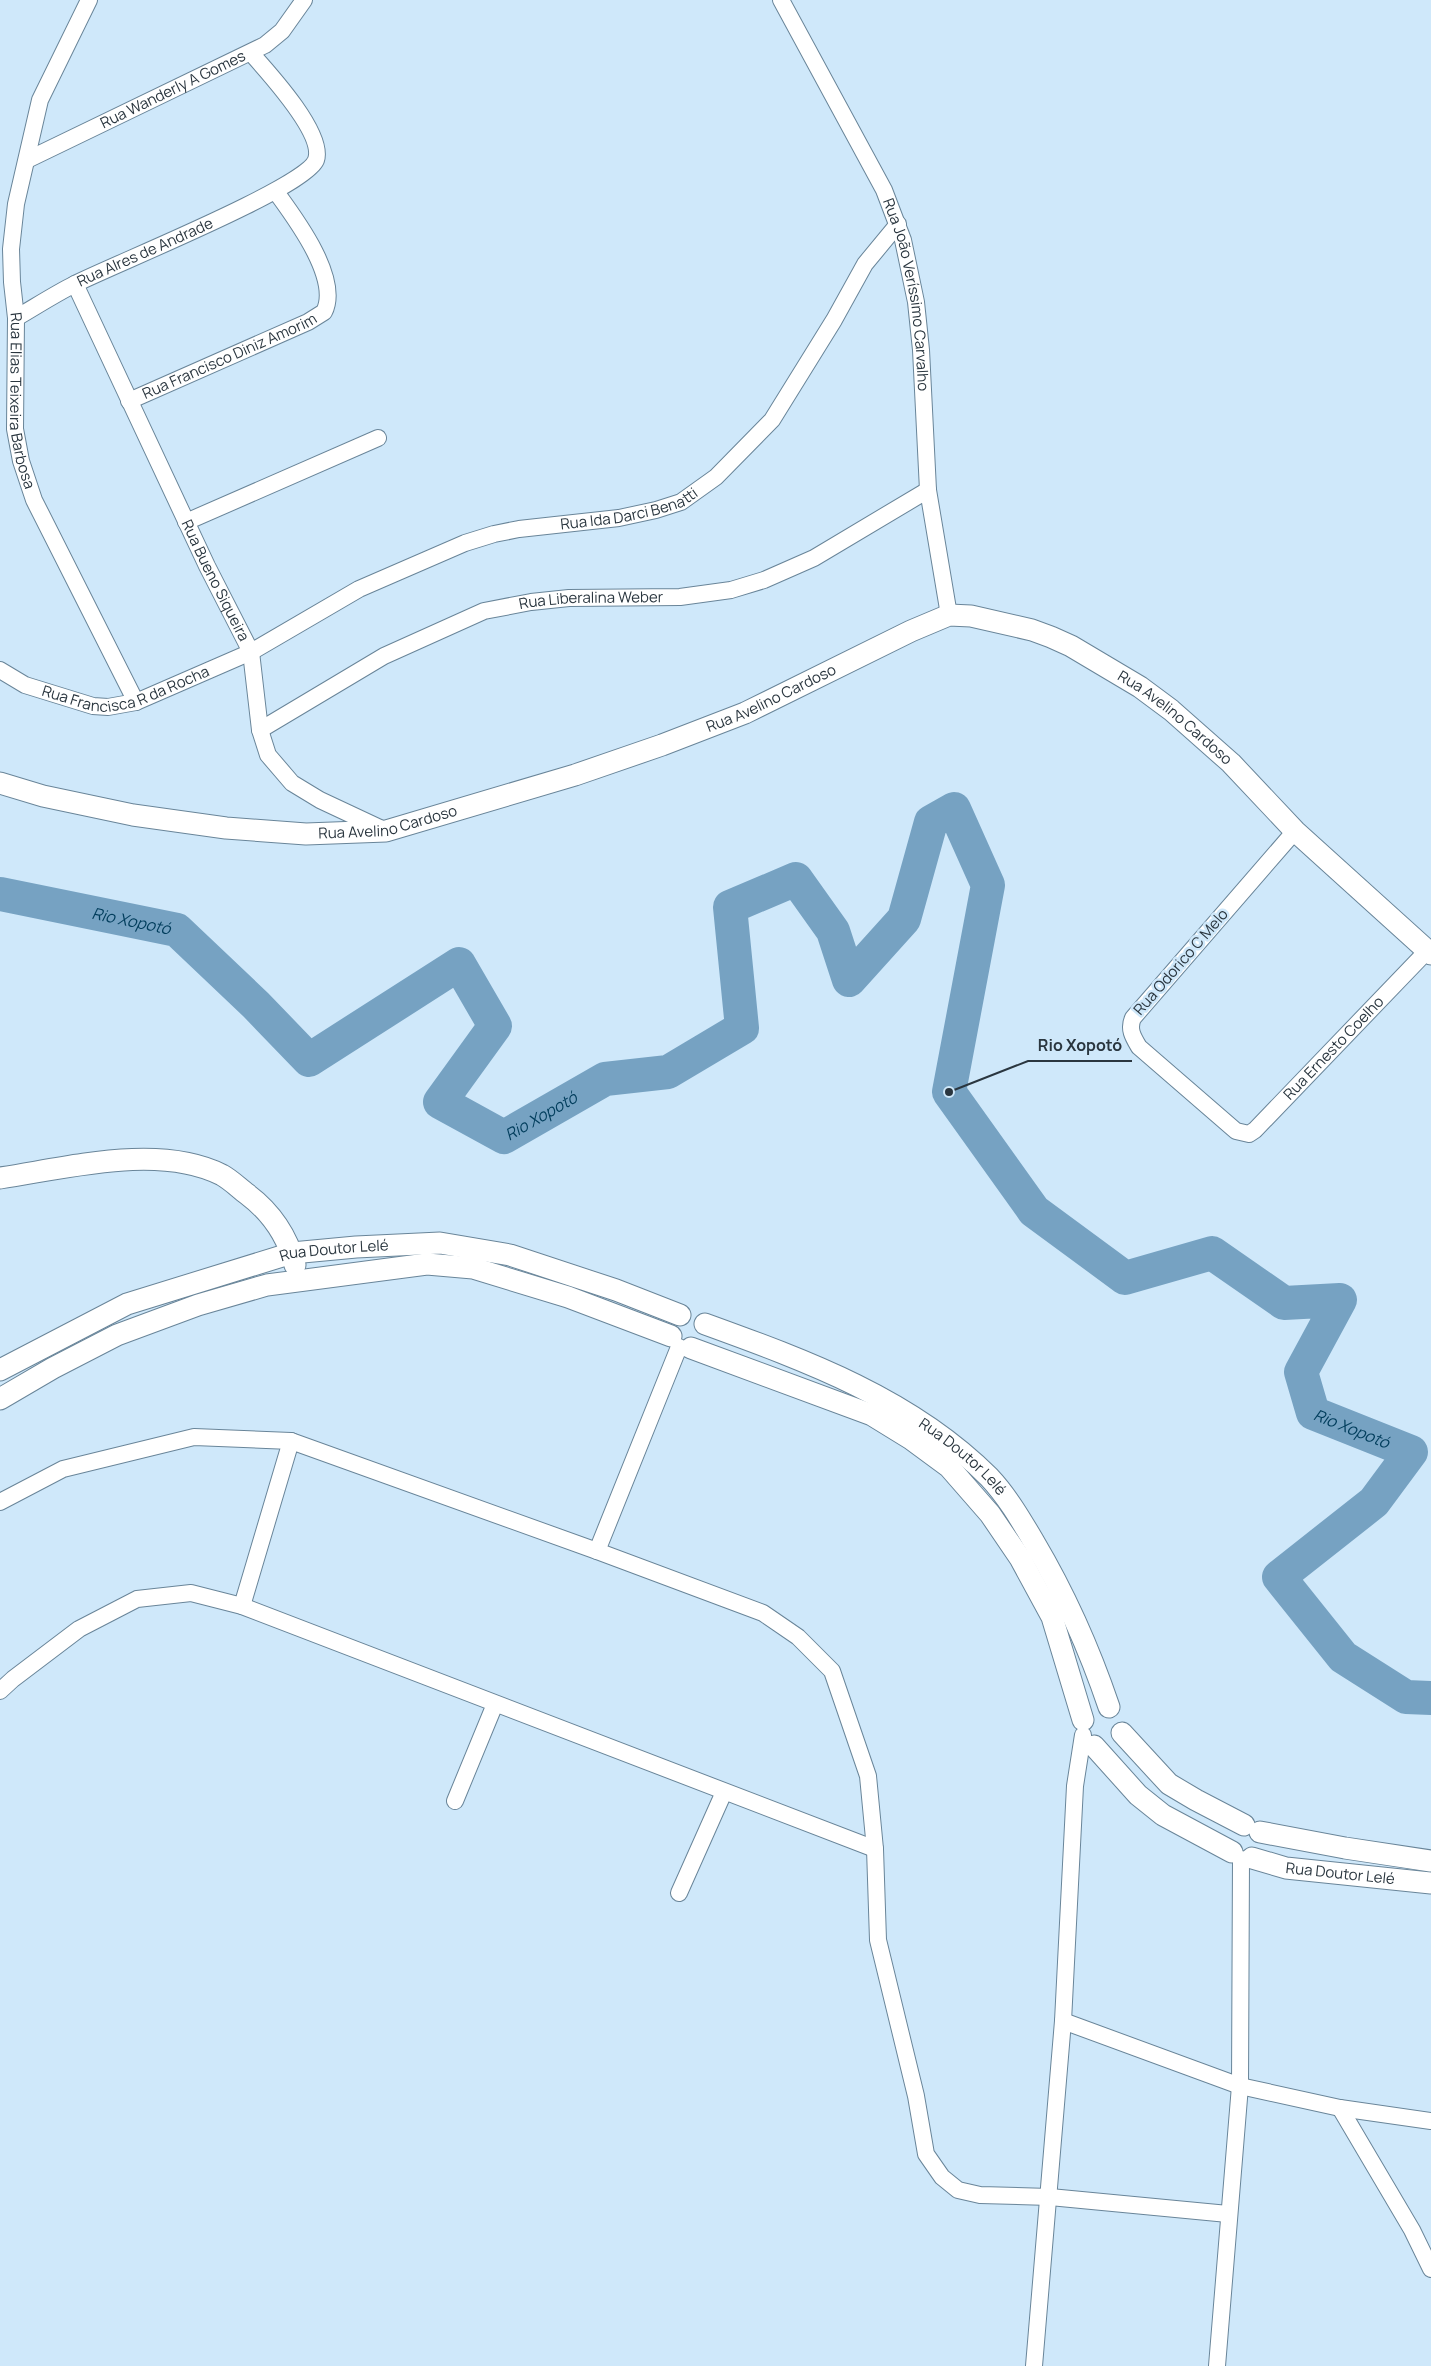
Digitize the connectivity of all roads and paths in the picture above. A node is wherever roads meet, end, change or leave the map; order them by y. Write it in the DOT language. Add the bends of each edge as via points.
graph roads {
  1 [pos="89,0"];
  2 [pos="304,0"];
  3 [pos="782,0"];
  4 [pos="250,53"];
  5 [pos="28,160"];
  6 [pos="276,192"];
  7 [pos="898,224"];
  8 [pos="75,284"];
  9 [pos="16,318"];
  10 [pos="129,401"];
  11 [pos="378,438"];
  12 [pos="928,490"];
  13 [pos="186,522"];
  14 [pos="949,615"];
  15 [pos="251,652"];
  16 [pos="0,670"];
  17 [pos="136,702"];
  18 [pos="260,730"];
  19 [pos="0,783"];
  20 [pos="386,830"];
  21 [pos="1295,831"];
  22 [pos="1429,952"];
  23 [pos="1236,1131"];
  24 [pos="0,1178"];
  25 [pos="274,1218"];
  26 [pos="292,1253"];
  27 [pos="268,1260"];
  28 [pos="300,1281"];
  29 [pos="267,1285"];
  30 [pos="680,1314"];
  31 [pos="705,1324"];
  32 [pos="680,1344"];
  33 [pos="0,1370"];
  34 [pos="0,1399"];
  35 [pos="291,1442"];
  36 [pos="0,1502"];
  37 [pos="597,1551"];
  38 [pos="242,1606"];
  39 [pos="0,1691"];
  40 [pos="495,1704"];
  41 [pos="1109,1707"];
  42 [pos="1122,1733"];
  43 [pos="1087,1734"];
  44 [pos="724,1792"];
  45 [pos="455,1801"];
  46 [pos="1252,1828"];
  47 [pos="876,1849"];
  48 [pos="1242,1856"];
  49 [pos="1431,1861"];
  50 [pos="1431,1883"];
  51 [pos="679,1893"];
  52 [pos="1063,2021"];
  53 [pos="1240,2086"];
  54 [pos="1340,2108"];
  55 [pos="1431,2121"];
  56 [pos="1050,2197"];
  57 [pos="1228,2214"];
  58 [pos="1412,2230"];
  59 [pos="1431,2245"];
  60 [pos="1431,2269"];
  61 [pos="1034,2366"];
  62 [pos="1217,2366"];
  1 -- 5 [label="street, Rua Elias Teixeira Barbosa" via="40,100"];
  2 -- 4 [label="street, Rua Wanderly A Gomes" via="282,31"];
  3 -- 7 [label="street, Rua João Veríssimo Carvalho" via="871,166"];
  4 -- 5 [label="street, Rua Wanderly A Gomes"];
  4 -- 6 [label="street, Rua Alres de Andrade" via="304,119 314,141 316,160 312,166"];
  5 -- 9 [label="street, Rua Elias Teixeira Barbosa" via="16,204 11,249"];
  6 -- 8 [label="street, Rua Alres de Andrade"];
  6 -- 10 [label="street, Rua Francisco Diniz Amorim" via="309,241 324,274 326,308 315,319"];
  7 -- 12 [label="street, Rua João Veríssimo Carvalho" via="912,283 921,350"];
  7 -- 15 [label="street, Rua Ida Darci Benatti" via="865,264 772,420 698,491 681,502 656,510 619,518 519,529 465,543 360,589"];
  8 -- 9 [label="street, Rua Alres de Andrade"];
  8 -- 10 [label="street, Rua Bueno Siqueira"];
  9 -- 17 [label="street, Rua Elias Teixeira Barbosa" via="15,429 20,462 34,500"];
  10 -- 13 [label="street, Rua Bueno Siqueira"];
  11 -- 13 [label="street"];
  12 -- 14 [label="street, Rua João Veríssimo Carvalho"];
  12 -- 18 [label="street, Rua Liberalina Weber" via="814,558 764,580 731,590 680,597 561,599 484,611 384,656"];
  13 -- 15 [label="street, Rua Bueno Siqueira"];
  14 -- 20 [label="street, Rua Avelino Cardoso" via="744,713 662,745 574,775"];
  14 -- 21 [label="street, Rua Avelino Cardoso" via="1002,622 1051,637 1140,687 1231,763"];
  15 -- 17 [label="street, Rua Francisca R da Rocha"];
  15 -- 18 [label="street, Rua Bueno Siqueira"];
  16 -- 17 [label="street, Rua Francisca R da Rocha" via="25,685 93,706"];
  18 -- 20 [label="street, Rua Bueno Siqueira" via="268,755 292,783 320,800"];
  19 -- 20 [label="street, Rua Avelino Cardoso" via="43,796 133,815 226,828 306,834"];
  21 -- 22 [label="street, Rua Avelino Cardoso"];
  21 -- 23 [label="street, Rua Odorico C Melo" via="1130,1024 1139,1047"];
  22 -- 23 [label="street, Rua Ernesto Coelho" via="1255,1130 1249,1134"];
  24 -- 25 [label="street" via="130,1158 186,1164 222,1175"];
  25 -- 26 [label="street"];
  25 -- 27 [label="street"];
  26 -- 27 [label="street, Rua Doutor Lelé"];
  26 -- 28 [label="street"];
  26 -- 30 [label="street, Rua Doutor Lelé" via="440,1242 510,1255"];
  27 -- 29 [label="street"];
  27 -- 33 [label="street, Rua Doutor Lelé" via="127,1304"];
  28 -- 29 [label="street, Rua Doutor Lelé"];
  28 -- 32 [label="street, Rua Doutor Lelé" via="427,1264 474,1268 568,1297"];
  29 -- 34 [label="street, Rua Doutor Lelé" via="198,1305 117,1335"];
  30 -- 31 [label="street" via="694,1313"];
  30 -- 32 [label="street" via="671,1324"];
  31 -- 32 [label="street" via="702,1341"];
  31 -- 41 [label="street, Rua Doutor Lelé" via="784,1353 859,1386 947,1439 990,1478 1016,1512 1061,1588 1091,1655"];
  32 -- 37 [label="street"];
  32 -- 43 [label="street, Rua Doutor Lelé" via="872,1415 949,1466 990,1514 1052,1617"];
  35 -- 36 [label="street" via="194,1437 63,1469"];
  35 -- 37 [label="street"];
  35 -- 38 [label="street"];
  37 -- 47 [label="street" via="763,1613 798,1637 832,1671 868,1776"];
  38 -- 39 [label="street" via="191,1593 137,1599 79,1629"];
  38 -- 40 [label="street"];
  40 -- 44 [label="street"];
  40 -- 45 [label="street"];
  41 -- 42 [label="street" via="1121,1718"];
  41 -- 43 [label="street" via="1093,1708"];
  42 -- 43 [label="street" via="1115,1744 1108,1747"];
  42 -- 46 [label="street, Rua Doutor Lelé" via="1169,1784"];
  43 -- 48 [label="street, Rua Doutor Lelé" via="1138,1795 1163,1815"];
  43 -- 52 [label="street" via="1075,1786"];
  44 -- 47 [label="street"];
  44 -- 51 [label="street"];
  46 -- 48 [label="street" via="1263,1844 1257,1854"];
  46 -- 48 [label="street" via="1233,1830 1230,1836 1228,1842"];
  46 -- 49 [label="street, Rua Doutor Lelé" via="1346,1848"];
  47 -- 56 [label="street" via="878,1940 916,2096 926,2154 942,2177 958,2190 980,2195"];
  48 -- 50 [label="street, Rua Doutor Lelé" via="1286,1868"];
  48 -- 53 [label="street"];
  52 -- 53 [label="street"];
  52 -- 56 [label="street"];
  53 -- 54 [label="street"];
  53 -- 57 [label="street"];
  54 -- 55 [label="street"];
  54 -- 58 [label="street"];
  56 -- 57 [label="street"];
  56 -- 61 [label="street"];
  57 -- 62 [label="street"];
  58 -- 59 [label="street"];
  58 -- 60 [label="street"];
}
